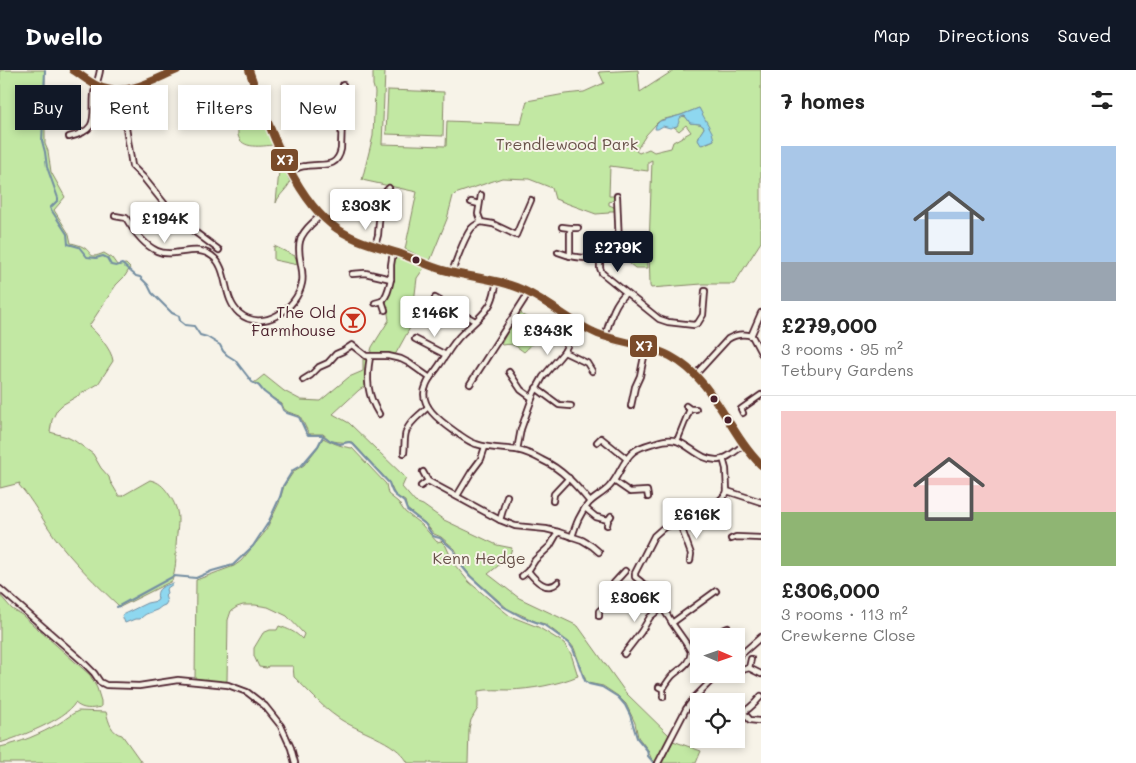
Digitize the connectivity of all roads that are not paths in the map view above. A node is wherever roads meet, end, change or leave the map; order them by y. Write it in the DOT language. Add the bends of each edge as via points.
graph roads {
  1 [pos="73,70"];
  2 [pos="100,70"];
  3 [pos="177,70"];
  4 [pos="249,70"];
  5 [pos="96,85"];
  6 [pos="139,85"];
  7 [pos="91,123"];
  8 [pos="126,130"];
  9 [pos="342,130"];
  10 [pos="69,137"];
  11 [pos="290,171"];
  12 [pos="389,188"];
  13 [pos="480,195"];
  14 [pos="617,196"];
  15 [pos="531,200"];
  16 [pos="471,202"];
  17 [pos="479,204"];
  18 [pos="320,215"];
  19 [pos="115,216"];
  20 [pos="481,222"];
  21 [pos="562,228"];
  22 [pos="570,228"];
  23 [pos="578,228"];
  24 [pos="374,246"];
  25 [pos="218,250"];
  26 [pos="393,252"];
  27 [pos="558,252"];
  28 [pos="570,256"];
  29 [pos="600,258"];
  30 [pos="452,272"];
  31 [pos="352,274"];
  32 [pos="391,279"];
  33 [pos="497,281"];
  34 [pos="705,291"];
  35 [pos="530,292"];
  36 [pos="626,293"];
  37 [pos="297,295"];
  38 [pos="302,298"];
  39 [pos="435,298"];
  40 [pos="382,302"];
  41 [pos="375,303"];
  42 [pos="385,310"];
  43 [pos="761,313"];
  44 [pos="475,321"];
  45 [pos="575,322"];
  46 [pos="751,336"];
  47 [pos="605,337"];
  48 [pos="415,339"];
  49 [pos="646,347"];
  50 [pos="564,352"];
  51 [pos="761,353"];
  52 [pos="446,355"];
  53 [pos="370,357"];
  54 [pos="595,363"];
  55 [pos="509,372"];
  56 [pos="696,374"];
  57 [pos="430,378"];
  58 [pos="303,380"];
  59 [pos="470,384"];
  60 [pos="536,388"];
  61 [pos="761,395"];
  62 [pos="532,398"];
  63 [pos="626,399"];
  64 [pos="632,400"];
  65 [pos="571,406"];
  66 [pos="631,406"];
  67 [pos="428,407"];
  68 [pos="696,409"];
  69 [pos="743,413"];
  70 [pos="379,414"];
  71 [pos="677,441"];
  72 [pos="597,442"];
  73 [pos="744,445"];
  74 [pos="485,447"];
  75 [pos="517,450"];
  76 [pos="404,453"];
  77 [pos="723,458"];
  78 [pos="627,459"];
  79 [pos="761,465"];
  80 [pos="423,472"];
  81 [pos="569,478"];
  82 [pos="428,481"];
  83 [pos="614,481"];
  84 [pos="421,486"];
  85 [pos="727,491"];
  86 [pos="457,496"];
  87 [pos="508,496"];
  88 [pos="648,497"];
  89 [pos="553,501"];
  90 [pos="590,502"];
  91 [pos="761,502"];
  92 [pos="585,508"];
  93 [pos="500,520"];
  94 [pos="609,521"];
  95 [pos="679,521"];
  96 [pos="558,532"];
  97 [pos="734,536"];
  98 [pos="572,537"];
  99 [pos="761,538"];
  100 [pos="595,551"];
  101 [pos="692,558"];
  102 [pos="528,571"];
  103 [pos="634,575"];
  104 [pos="522,576"];
  105 [pos="558,582"];
  106 [pos="0,589"];
  107 [pos="716,591"];
  108 [pos="662,607"];
  109 [pos="598,612"];
  110 [pos="672,623"];
  111 [pos="761,637"];
  112 [pos="690,650"];
  113 [pos="745,651"];
  114 [pos="624,654"];
  115 [pos="690,657"];
  116 [pos="751,659"];
  117 [pos="749,668"];
  118 [pos="745,670"];
  119 [pos="761,674"];
  120 [pos="709,683"];
  121 [pos="761,696"];
  122 [pos="663,697"];
  123 [pos="745,711"];
  124 [pos="745,714"];
  125 [pos="759,721"];
  126 [pos="295,763"];
  127 [pos="658,763"];
  1 -- 5 [label="street"];
  2 -- 5 [label="street"];
  3 -- 6 [label="street"];
  4 -- 11 [label="street" via="264,114"];
  7 -- 10 [label="street" via="84,132"];
  8 -- 25 [label="street" via="132,166 175,217"];
  9 -- 11 [label="street" via="341,149 334,162"];
  11 -- 18 [label="street"];
  12 -- 24 [label="street" via="381,198"];
  13 -- 17 [label="street"];
  14 -- 29 [label="street" via="619,247 607,257"];
  15 -- 20 [label="street" via="518,236"];
  16 -- 17 [label="street"];
  17 -- 20 [label="street"];
  18 -- 24 [label="street" via="344,233"];
  18 -- 37 [label="street" via="300,241 303,276"];
  19 -- 37 [label="street" via="126,218 158,252 202,251 211,255 219,264 232,305 245,317 268,320 293,302"];
  20 -- 30 [label="street" via="470,231"];
  21 -- 22 [label="street"];
  22 -- 23 [label="street"];
  22 -- 28 [label="street"];
  24 -- 26 [label="street"];
  26 -- 30 [label="street"];
  26 -- 32 [label="street"];
  27 -- 28 [label="street"];
  28 -- 29 [label="street"];
  29 -- 36 [label="street" via="601,272"];
  30 -- 33 [label="street"];
  31 -- 32 [label="street" via="365,273"];
  32 -- 40 [label="street"];
  33 -- 35 [label="street"];
  33 -- 44 [label="street" via="490,306"];
  34 -- 36 [label="street" via="702,318 694,325 659,319"];
  35 -- 45 [label="street"];
  35 -- 59 [label="street"];
  36 -- 47 [label="street" via="614,308"];
  37 -- 38 [label="street"];
  39 -- 44 [label="street"];
  40 -- 41 [label="street"];
  40 -- 42 [label="street"];
  43 -- 46 [label="street"];
  44 -- 52 [label="street"];
  45 -- 47 [label="street"];
  45 -- 50 [label="street" via="568,332"];
  46 -- 51 [label="street"];
  46 -- 56 [label="street" via="742,334 729,338"];
  47 -- 49 [label="street"];
  48 -- 52 [label="street"];
  49 -- 56 [label="street" via="670,356"];
  49 -- 64 [label="street"];
  50 -- 54 [label="street" via="585,362 591,369"];
  50 -- 60 [label="street"];
  52 -- 57 [label="street"];
  53 -- 57 [label="street" via="401,359"];
  53 -- 58 [label="street" via="351,346"];
  53 -- 70 [label="street" via="368,386 373,410"];
  55 -- 62 [label="street" via="521,390"];
  56 -- 73 [label="street"];
  57 -- 67 [label="street" via="424,391"];
  60 -- 62 [label="street"];
  60 -- 65 [label="street" via="562,408"];
  61 -- 69 [label="street" via="741,409"];
  62 -- 75 [label="street"];
  63 -- 64 [label="street"];
  64 -- 66 [label="street"];
  67 -- 74 [label="street" via="451,429 472,443"];
  67 -- 76 [label="street" via="410,424"];
  68 -- 71 [label="street" via="688,407"];
  71 -- 77 [label="street" via="708,458"];
  71 -- 78 [label="street" via="663,440 642,446"];
  72 -- 78 [label="street" via="601,438"];
  73 -- 77 [label="street"];
  73 -- 79 [label="street"];
  74 -- 75 [label="street"];
  74 -- 86 [label="street"];
  75 -- 81 [label="street" via="544,461"];
  77 -- 85 [label="street"];
  78 -- 83 [label="street"];
  80 -- 82 [label="street"];
  81 -- 89 [label="street" via="554,494"];
  81 -- 90 [label="street"];
  82 -- 84 [label="street"];
  82 -- 86 [label="street"];
  83 -- 88 [label="street" via="630,492 647,491"];
  83 -- 90 [label="street"];
  85 -- 91 [label="street"];
  85 -- 95 [label="street" via="718,504"];
  86 -- 93 [label="street"];
  87 -- 93 [label="street"];
  90 -- 92 [label="street"];
  92 -- 94 [label="street"];
  92 -- 98 [label="street"];
  93 -- 96 [label="street" via="515,526"];
  95 -- 101 [label="street"];
  95 -- 103 [label="street" via="655,534"];
  96 -- 98 [label="street"];
  96 -- 102 [label="street"];
  97 -- 99 [label="street"];
  98 -- 100 [label="street" via="582,540"];
  102 -- 104 [label="street"];
  102 -- 105 [label="street" via="544,585 552,586"];
  103 -- 108 [label="street"];
  103 -- 109 [label="street" via="623,570 609,600"];
  106 -- 126 [label="street" via="106,685 139,686 178,680 228,685 247,692 265,706 281,726"];
  107 -- 110 [label="street"];
  108 -- 110 [label="street"];
  108 -- 114 [label="street" via="650,617 630,651"];
  110 -- 112 [label="street"];
  111 -- 113 [label="street"];
  115 -- 122 [label="street" via="688,663 661,688"];
  116 -- 117 [label="street"];
  117 -- 118 [label="street"];
  117 -- 119 [label="street"];
  120 -- 127 [label="street" via="686,709"];
  121 -- 123 [label="street"];
  124 -- 125 [label="street" via="750,720"];
}
